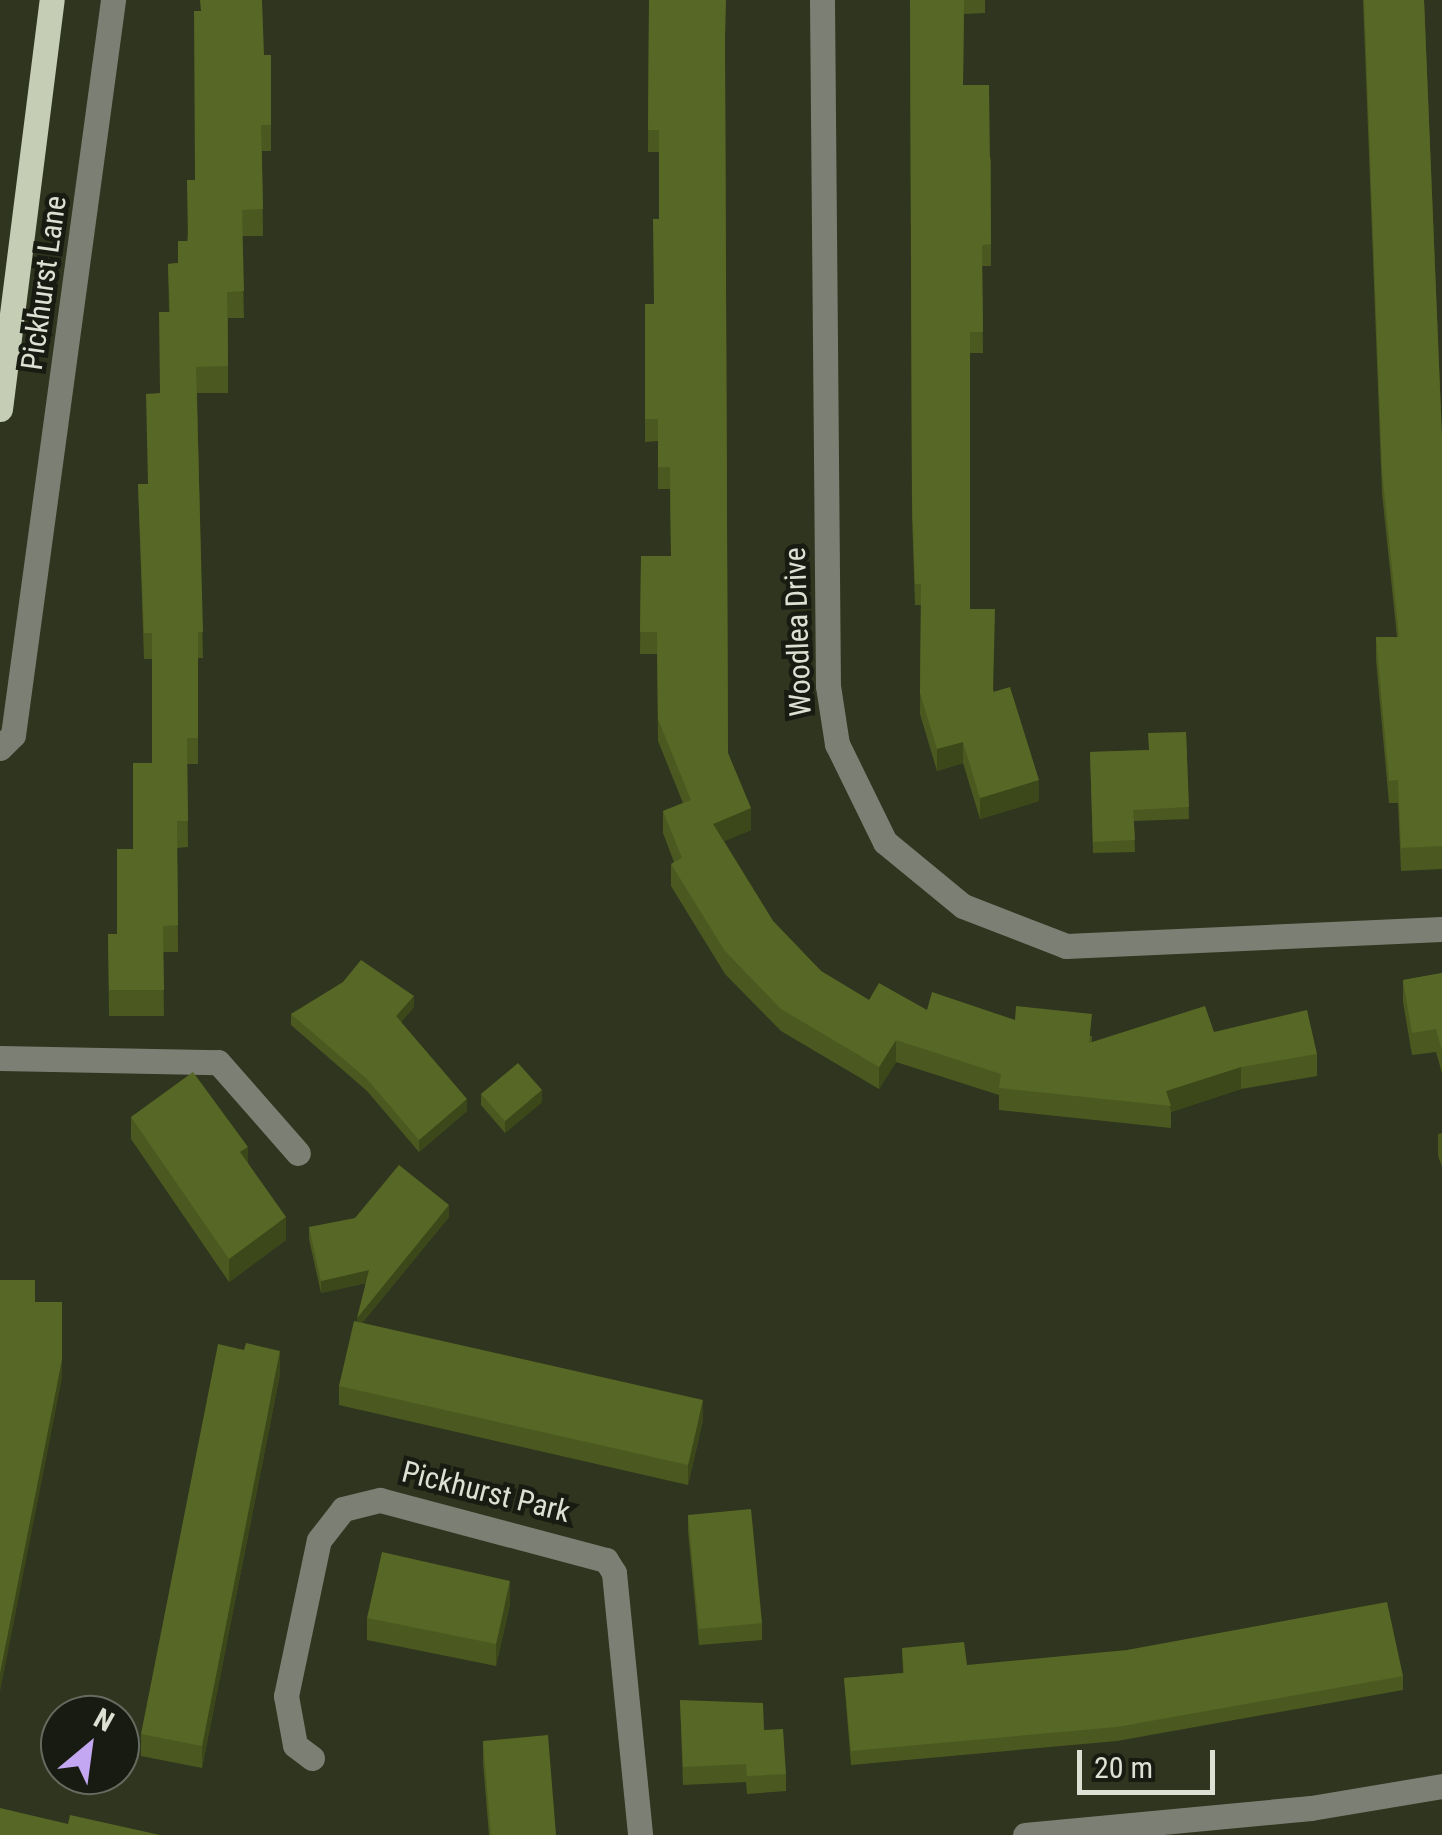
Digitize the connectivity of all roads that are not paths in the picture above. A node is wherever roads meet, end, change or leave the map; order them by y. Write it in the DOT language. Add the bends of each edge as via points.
graph roads {
  1 [pos="52,0"];
  2 [pos="113,0"];
  3 [pos="822,0"];
  4 [pos="0,409"];
  5 [pos="0,748"];
  6 [pos="1442,928"];
  7 [pos="0,1058"];
  8 [pos="298,1153"];
  9 [pos="312,1758"];
  10 [pos="1442,1786"];
  11 [pos="640,1835"];
  12 [pos="1025,1835"];
  1 -- 4 [label="main road, Pickhurst Lane"];
  2 -- 5 [label="street, Pickhurst Lane" via="13,735"];
  3 -- 6 [label="street, Woodlea Drive" via="828,686 838,744 885,842 963,906 1066,946"];
  7 -- 8 [label="street" via="218,1062"];
  9 -- 11 [label="street, Pickhurst Park" via="295,1745 286,1696 318,1540 343,1508 380,1500 606,1560 614,1574"];
  10 -- 12 [label="street" via="1311,1808"];
}
